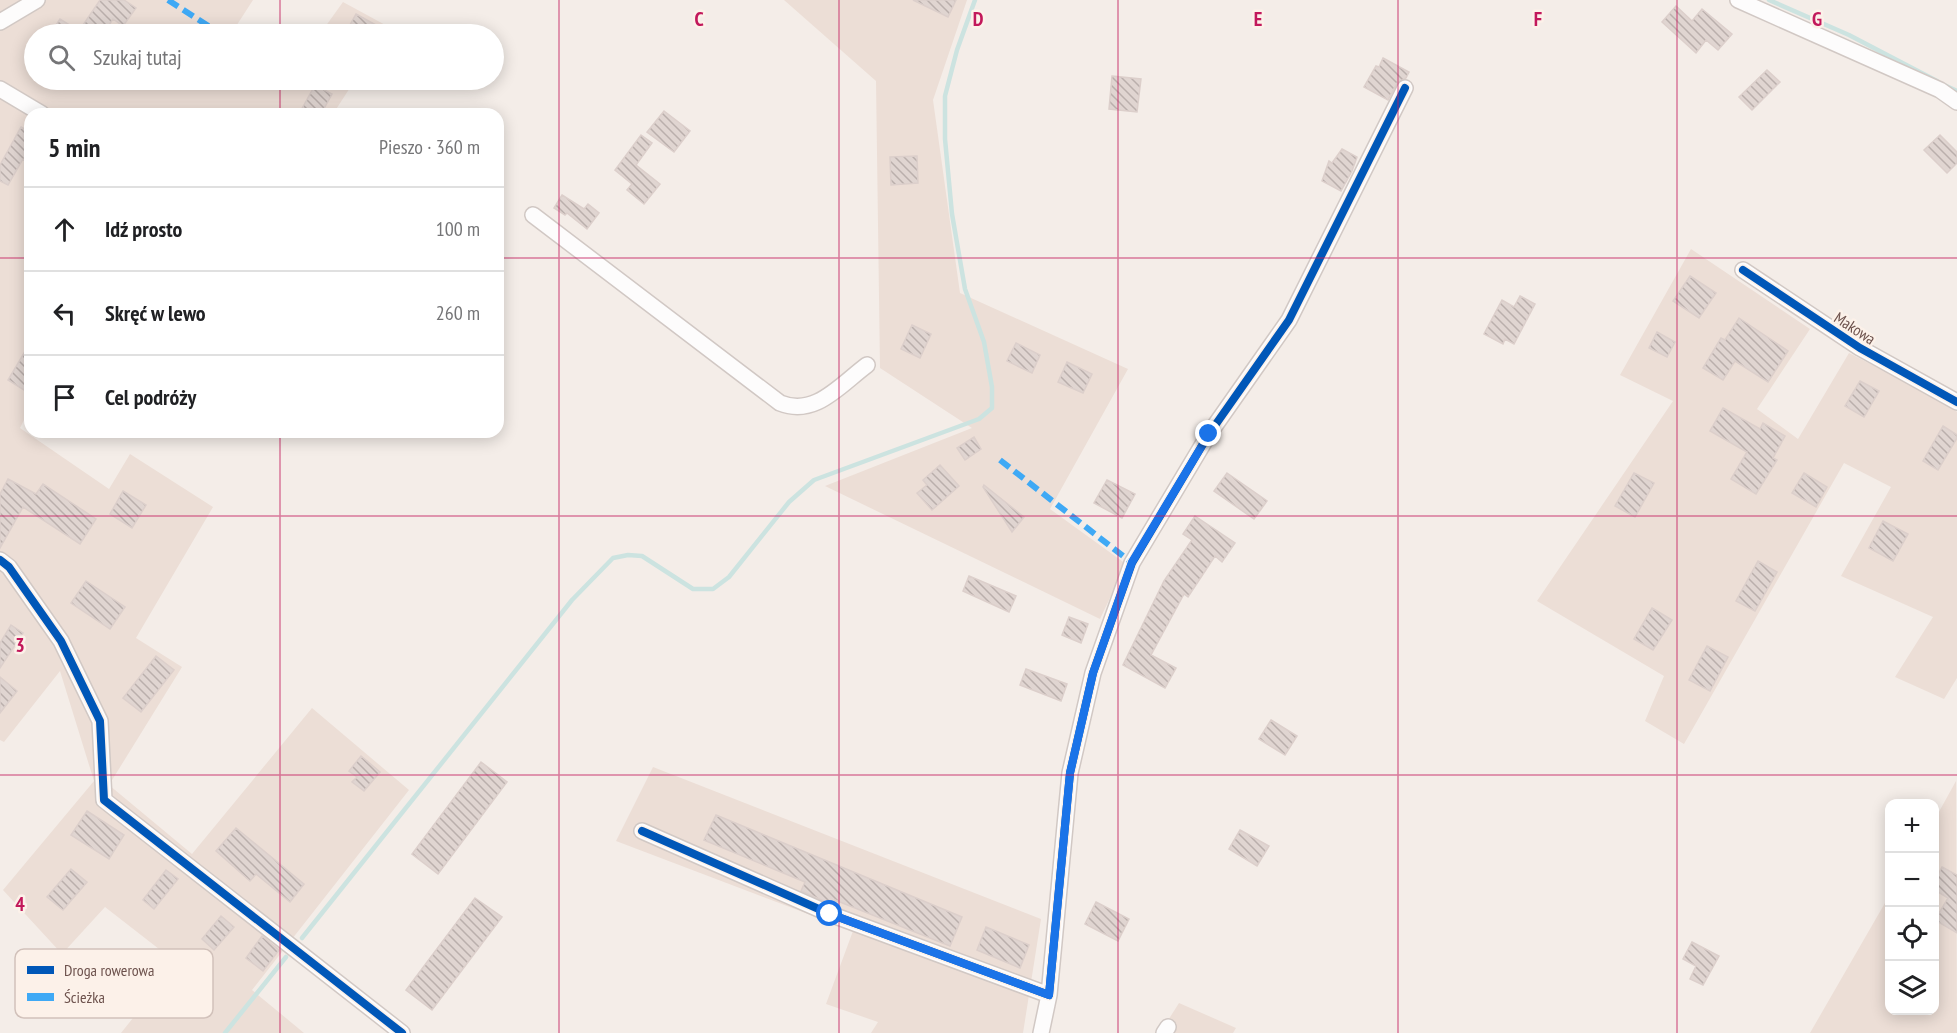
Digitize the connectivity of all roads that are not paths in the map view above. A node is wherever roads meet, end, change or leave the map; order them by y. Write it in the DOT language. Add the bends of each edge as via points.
graph roads {
  1 [pos="37,0"];
  2 [pos="1738,0"];
  3 [pos="0,22"];
  4 [pos="1405,88"];
  5 [pos="0,89"];
  6 [pos="1957,102"];
  7 [pos="32,108"];
  8 [pos="533,215"];
  9 [pos="1743,270"];
  10 [pos="867,365"];
  11 [pos="1957,402"];
  12 [pos="0,560"];
  13 [pos="642,831"];
  14 [pos="1049,995"];
  15 [pos="402,1033"];
  16 [pos="1041,1033"];
  1 -- 3 [label="street"];
  2 -- 6 [label="street" via="1940,90"];
  4 -- 14 [label="street" via="1289,320 1209,434 1132,562 1093,673 1070,773"];
  5 -- 7 [label="street"];
  8 -- 10 [label="street" via="780,403 794,409 812,407"];
  9 -- 11 [label="street, Makowa" via="1860,348"];
  12 -- 15 [label="street" via="61,641 100,721 104,800"];
  13 -- 14 [label="street" via="830,914"];
  14 -- 16 [label="street"];
}
